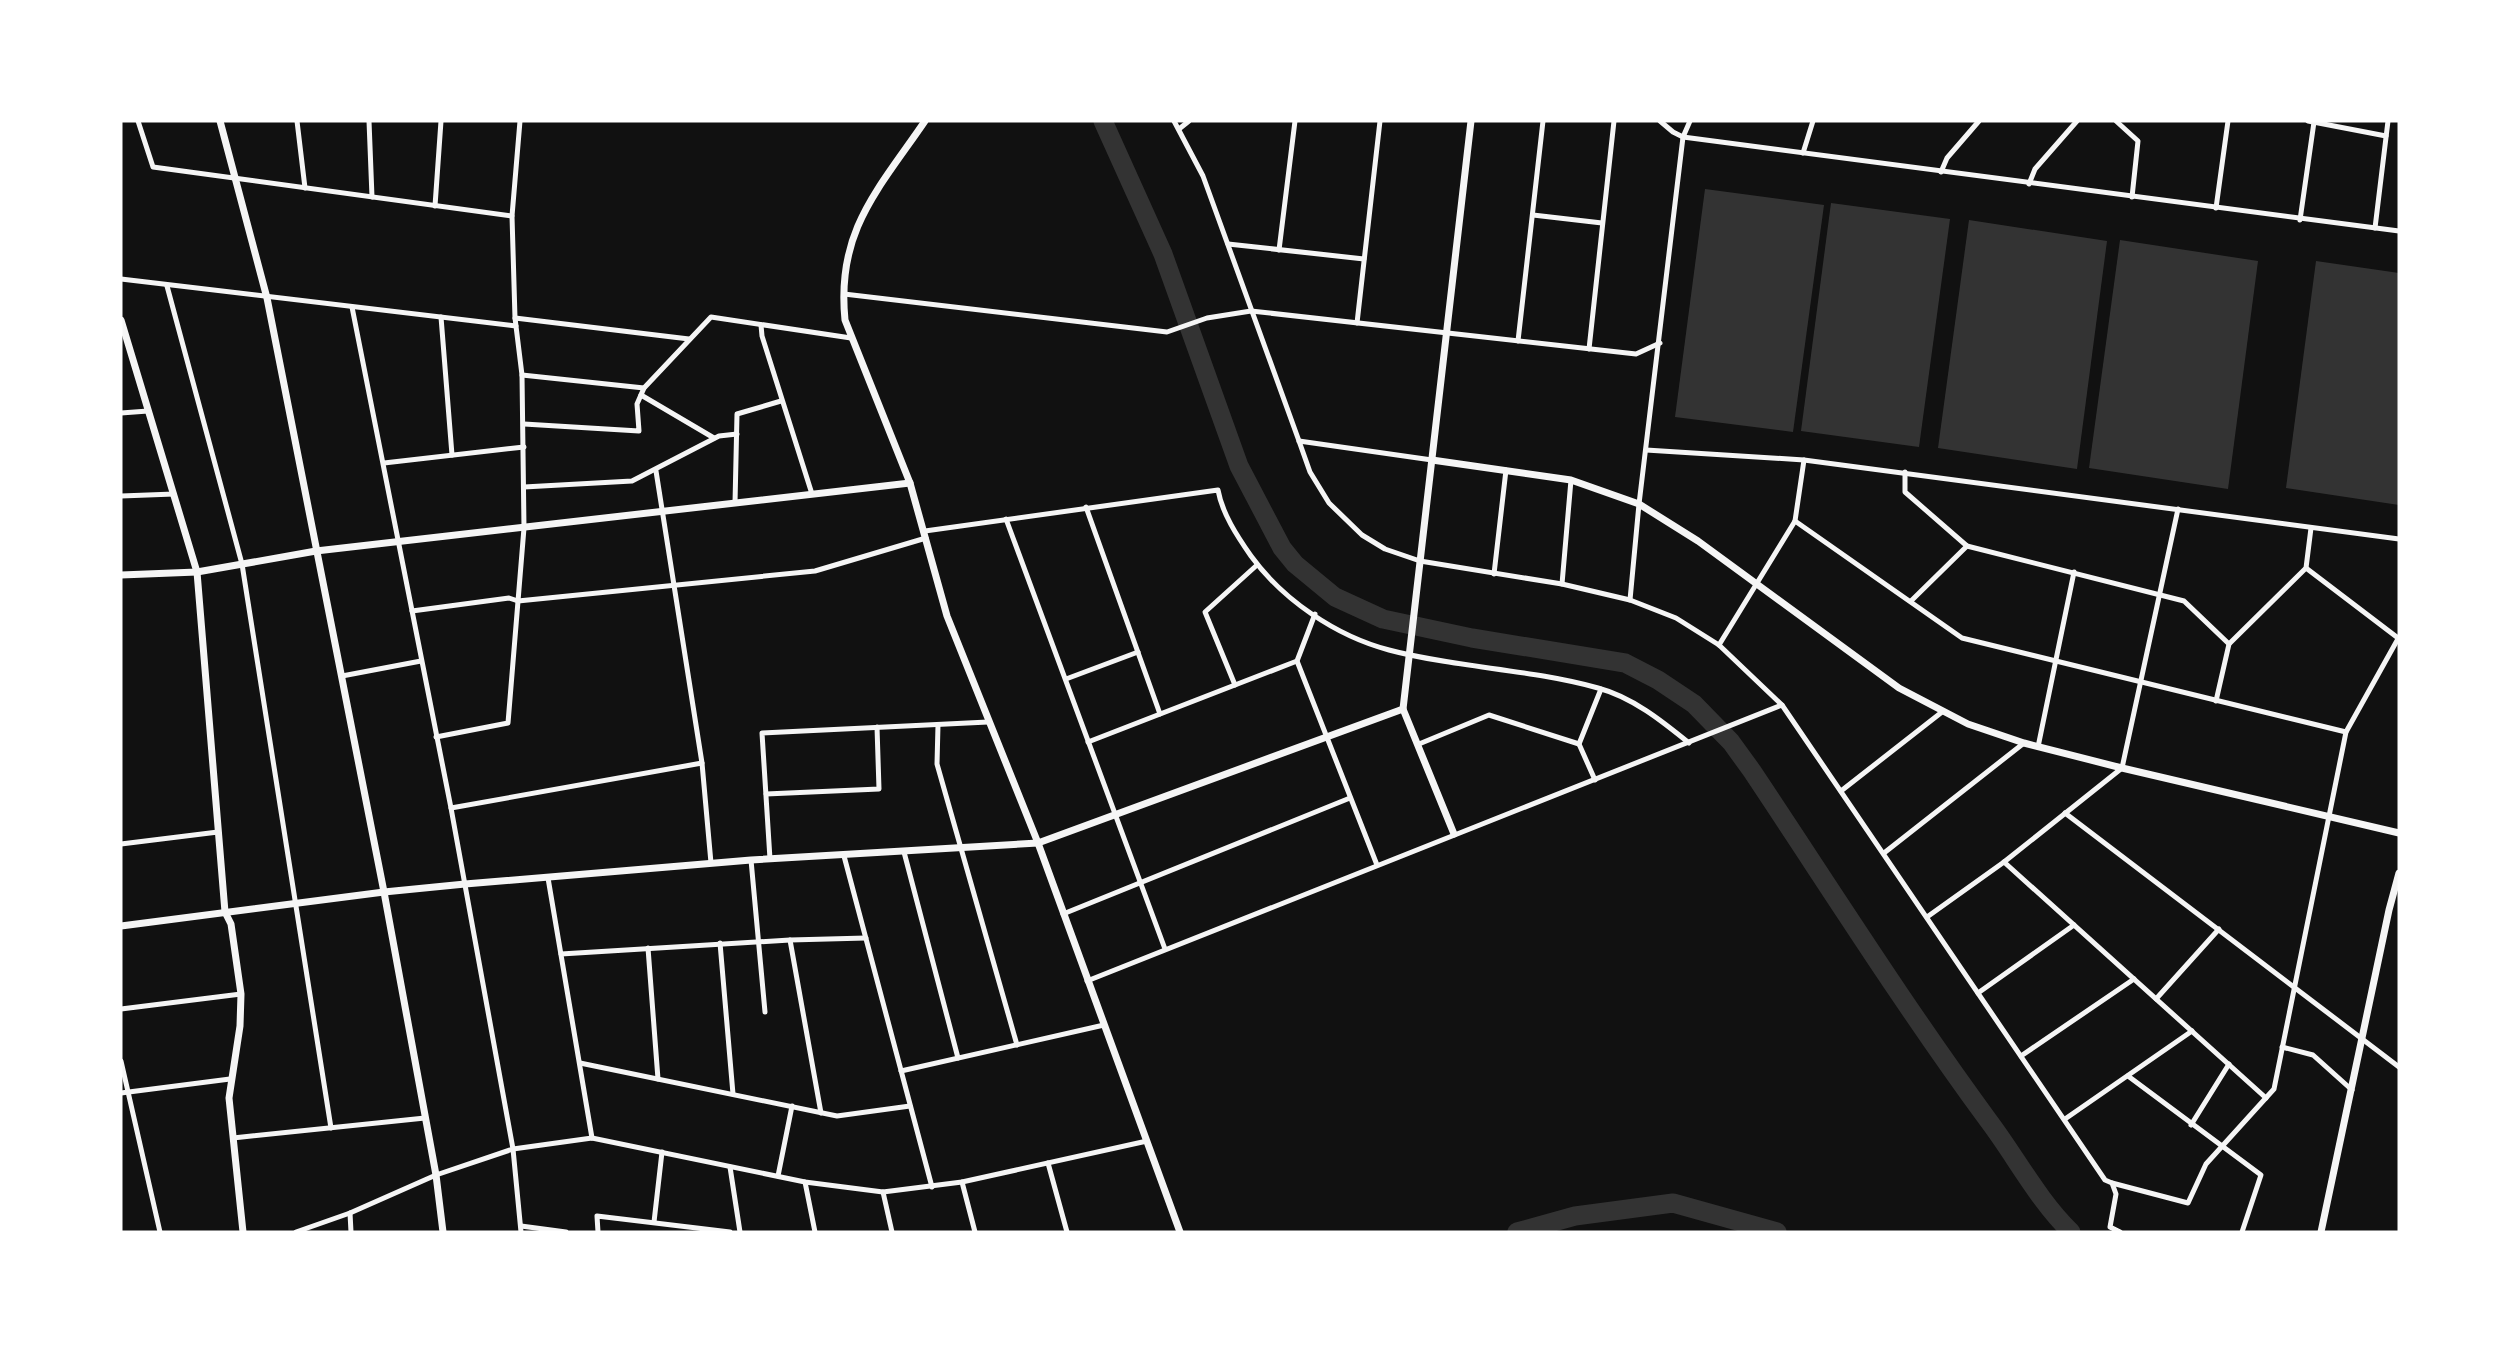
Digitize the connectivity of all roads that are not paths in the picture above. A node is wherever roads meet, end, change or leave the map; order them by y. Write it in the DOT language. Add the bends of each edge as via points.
graph roads {
  1 [pos="138,121"];
  2 [pos="220,121"];
  3 [pos="297,121"];
  4 [pos="369,121"];
  5 [pos="442,121"];
  6 [pos="520,121"];
  7 [pos="925,121"];
  8 [pos="1174,121"];
  9 [pos="1189,121"];
  10 [pos="1295,121"];
  11 [pos="1380,121"];
  12 [pos="1471,121"];
  13 [pos="1543,121"];
  14 [pos="1614,121"];
  15 [pos="1660,121"];
  16 [pos="1690,121"];
  17 [pos="1813,121"];
  18 [pos="1979,121"];
  19 [pos="2077,121"];
  20 [pos="2116,121"];
  21 [pos="2228,121"];
  22 [pos="2311,121"];
  23 [pos="2388,121"];
  24 [pos="1179,129"];
  25 [pos="2386,136"];
  26 [pos="1683,137"];
  27 [pos="1802,153"];
  28 [pos="1941,172"];
  29 [pos="235,178"];
  30 [pos="2029,184"];
  31 [pos="304,188"];
  32 [pos="372,197"];
  33 [pos="2132,197"];
  34 [pos="435,206"];
  35 [pos="2216,208"];
  36 [pos="1533,215"];
  37 [pos="512,216"];
  38 [pos="2301,220"];
  39 [pos="1602,223"];
  40 [pos="2375,228"];
  41 [pos="2399,232"];
  42 [pos="1228,244"];
  43 [pos="1279,250"];
  44 [pos="1364,259"];
  45 [pos="121,279"];
  46 [pos="167,286"];
  47 [pos="842,293"];
  48 [pos="267,298"];
  49 [pos="352,307"];
  50 [pos="1251,311"];
  51 [pos="441,317"];
  52 [pos="121,320"];
  53 [pos="516,322"];
  54 [pos="1357,323"];
  55 [pos="761,325"];
  56 [pos="1448,333"];
  57 [pos="851,338"];
  58 [pos="689,339"];
  59 [pos="1518,341"];
  60 [pos="1660,343"];
  61 [pos="1589,349"];
  62 [pos="522,375"];
  63 [pos="642,391"];
  64 [pos="782,401"];
  65 [pos="148,411"];
  66 [pos="121,413"];
  67 [pos="524,424"];
  68 [pos="737,434"];
  69 [pos="714,438"];
  70 [pos="1299,441"];
  71 [pos="524,447"];
  72 [pos="1646,450"];
  73 [pos="452,455"];
  74 [pos="1432,460"];
  75 [pos="1804,460"];
  76 [pos="384,463"];
  77 [pos="656,471"];
  78 [pos="1506,471"];
  79 [pos="1905,472"];
  80 [pos="1571,480"];
  81 [pos="911,483"];
  82 [pos="524,487"];
  83 [pos="174,494"];
  84 [pos="811,494"];
  85 [pos="121,496"];
  86 [pos="735,503"];
  87 [pos="1639,504"];
  88 [pos="1086,507"];
  89 [pos="2178,509"];
  90 [pos="661,512"];
  91 [pos="1006,519"];
  92 [pos="1795,521"];
  93 [pos="524,528"];
  94 [pos="2311,528"];
  95 [pos="925,534"];
  96 [pos="2399,539"];
  97 [pos="398,542"];
  98 [pos="1967,547"];
  99 [pos="316,551"];
  100 [pos="1420,561"];
  101 [pos="242,564"];
  102 [pos="1257,565"];
  103 [pos="2306,568"];
  104 [pos="197,572"];
  105 [pos="2074,572"];
  106 [pos="1494,574"];
  107 [pos="121,575"];
  108 [pos="1755,583"];
  109 [pos="672,584"];
  110 [pos="1562,584"];
  111 [pos="2160,594"];
  112 [pos="1630,600"];
  113 [pos="518,601"];
  114 [pos="1911,601"];
  115 [pos="411,611"];
  116 [pos="1315,614"];
  117 [pos="2398,637"];
  118 [pos="2229,644"];
  119 [pos="1719,645"];
  120 [pos="1138,652"];
  121 [pos="1409,654"];
  122 [pos="421,661"];
  123 [pos="1297,661"];
  124 [pos="2057,663"];
  125 [pos="342,676"];
  126 [pos="1066,679"];
  127 [pos="2140,683"];
  128 [pos="1235,685"];
  129 [pos="1601,688"];
  130 [pos="2216,701"];
  131 [pos="1783,705"];
  132 [pos="1403,709"];
  133 [pos="1942,712"];
  134 [pos="1160,714"];
  135 [pos="988,722"];
  136 [pos="938,725"];
  137 [pos="877,727"];
  138 [pos="2346,732"];
  139 [pos="436,737"];
  140 [pos="1325,737"];
  141 [pos="1088,742"];
  142 [pos="1689,743"];
  143 [pos="2024,743"];
  144 [pos="1419,744"];
  145 [pos="1579,744"];
  146 [pos="2038,747"];
  147 [pos="702,763"];
  148 [pos="2122,768"];
  149 [pos="1595,780"];
  150 [pos="1841,791"];
  151 [pos="766,794"];
  152 [pos="1350,798"];
  153 [pos="451,808"];
  154 [pos="2065,813"];
  155 [pos="1115,815"];
  156 [pos="2330,817"];
  157 [pos="218,832"];
  158 [pos="2399,833"];
  159 [pos="1454,834"];
  160 [pos="121,844"];
  161 [pos="1038,844"];
  162 [pos="962,848"];
  163 [pos="904,852"];
  164 [pos="1884,853"];
  165 [pos="844,856"];
  166 [pos="770,859"];
  167 [pos="751,860"];
  168 [pos="2004,862"];
  169 [pos="711,863"];
  170 [pos="1377,865"];
  171 [pos="2399,873"];
  172 [pos="548,878"];
  173 [pos="1140,882"];
  174 [pos="465,884"];
  175 [pos="384,892"];
  176 [pos="296,904"];
  177 [pos="225,912"];
  178 [pos="1063,914"];
  179 [pos="1927,917"];
  180 [pos="2074,925"];
  181 [pos="121,926"];
  182 [pos="2219,929"];
  183 [pos="866,938"];
  184 [pos="790,940"];
  185 [pos="758,941"];
  186 [pos="720,943"];
  187 [pos="648,947"];
  188 [pos="1165,949"];
  189 [pos="561,954"];
  190 [pos="2134,979"];
  191 [pos="1087,981"];
  192 [pos="2295,987"];
  193 [pos="1978,993"];
  194 [pos="241,994"];
  195 [pos="2156,999"];
  196 [pos="121,1009"];
  197 [pos="765,1012"];
  198 [pos="1104,1025"];
  199 [pos="2192,1031"];
  200 [pos="2362,1039"];
  201 [pos="1017,1045"];
  202 [pos="2283,1047"];
  203 [pos="2021,1056"];
  204 [pos="958,1058"];
  205 [pos="121,1062"];
  206 [pos="580,1063"];
  207 [pos="2229,1064"];
  208 [pos="2399,1067"];
  209 [pos="901,1071"];
  210 [pos="2128,1076"];
  211 [pos="230,1079"];
  212 [pos="658,1079"];
  213 [pos="2352,1090"];
  214 [pos="124,1093"];
  215 [pos="733,1094"];
  216 [pos="2266,1098"];
  217 [pos="792,1106"];
  218 [pos="910,1106"];
  219 [pos="821,1113"];
  220 [pos="425,1118"];
  221 [pos="2065,1119"];
  222 [pos="2191,1125"];
  223 [pos="331,1128"];
  224 [pos="233,1138"];
  225 [pos="592,1138"];
  226 [pos="1147,1141"];
  227 [pos="2221,1147"];
  228 [pos="513,1149"];
  229 [pos="662,1152"];
  230 [pos="1048,1163"];
  231 [pos="730,1167"];
  232 [pos="436,1175"];
  233 [pos="778,1176"];
  234 [pos="806,1182"];
  235 [pos="962,1182"];
  236 [pos="2112,1183"];
  237 [pos="932,1187"];
  238 [pos="883,1192"];
  239 [pos="350,1213"];
  240 [pos="654,1222"];
  241 [pos="521,1229"];
  242 [pos="160,1232"];
  243 [pos="243,1232"];
  244 [pos="296,1232"];
  245 [pos="351,1232"];
  246 [pos="443,1232"];
  247 [pos="566,1232"];
  248 [pos="598,1232"];
  249 [pos="730,1232"];
  250 [pos="740,1232"];
  251 [pos="815,1232"];
  252 [pos="892,1232"];
  253 [pos="975,1232"];
  254 [pos="1067,1232"];
  255 [pos="1180,1232"];
  256 [pos="2120,1232"];
  257 [pos="2242,1232"];
  258 [pos="2321,1232"];
  1 -- 29 [label="street" via="153,167"];
  2 -- 29 [label="street"];
  3 -- 31 [label="street"];
  4 -- 32 [label="street"];
  5 -- 34 [label="street"];
  6 -- 37 [label="street"];
  7 -- 47 [label="street" via="854,232"];
  8 -- 24 [label="street"];
  9 -- 24 [label="street"];
  10 -- 43 [label="street"];
  11 -- 44 [label="street"];
  12 -- 56 [label="street"];
  13 -- 36 [label="street"];
  14 -- 39 [label="street"];
  15 -- 26 [label="street"];
  16 -- 26 [label="street"];
  17 -- 27 [label="street"];
  18 -- 28 [label="street" via="1947,158"];
  19 -- 30 [label="street" via="2035,169"];
  20 -- 33 [label="street" via="2138,141"];
  21 -- 35 [label="street"];
  22 -- 25 [label="street"];
  22 -- 38 [label="street"];
  23 -- 25 [label="street"];
  24 -- 42 [label="street" via="1203,176"];
  25 -- 40 [label="street"];
  26 -- 27 [label="street"];
  26 -- 60 [label="street"];
  27 -- 28 [label="street"];
  28 -- 30 [label="street"];
  29 -- 31 [label="street"];
  29 -- 48 [label="street"];
  30 -- 33 [label="street"];
  31 -- 32 [label="street"];
  32 -- 34 [label="street"];
  33 -- 35 [label="street"];
  34 -- 37 [label="street"];
  35 -- 38 [label="street"];
  36 -- 39 [label="street"];
  36 -- 59 [label="street"];
  37 -- 53 [label="street"];
  38 -- 40 [label="street"];
  39 -- 61 [label="street"];
  40 -- 41 [label="street"];
  42 -- 43 [label="street"];
  42 -- 50 [label="street"];
  43 -- 44 [label="street"];
  44 -- 54 [label="street"];
  45 -- 46 [label="street"];
  46 -- 48 [label="street"];
  46 -- 101 [label="street"];
  47 -- 50 [label="street" via="1167,332 1208,318"];
  47 -- 57 [label="street"];
  48 -- 49 [label="street"];
  48 -- 99 [label="street"];
  49 -- 51 [label="street"];
  49 -- 76 [label="street"];
  50 -- 54 [label="street"];
  50 -- 70 [label="street"];
  51 -- 53 [label="street"];
  51 -- 73 [label="street"];
  52 -- 65 [label="street"];
  53 -- 58 [label="street"];
  53 -- 62 [label="street"];
  54 -- 56 [label="street"];
  55 -- 57 [label="street"];
  55 -- 58 [label="street" via="710,317"];
  55 -- 64 [label="street"];
  56 -- 59 [label="street"];
  56 -- 74 [label="street"];
  57 -- 81 [label="street"];
  58 -- 63 [label="street"];
  59 -- 61 [label="street"];
  60 -- 61 [label="street" via="1636,354"];
  60 -- 72 [label="street"];
  62 -- 63 [label="street"];
  62 -- 67 [label="street"];
  63 -- 67 [label="street" via="639,431"];
  63 -- 69 [label="street"];
  64 -- 68 [label="street" via="737,414"];
  64 -- 84 [label="street"];
  65 -- 66 [label="street"];
  65 -- 83 [label="street"];
  67 -- 71 [label="street"];
  68 -- 69 [label="street"];
  68 -- 86 [label="street"];
  69 -- 77 [label="street"];
  70 -- 74 [label="street"];
  70 -- 100 [label="street" via="1310,472 1346,521 1385,549"];
  71 -- 73 [label="street"];
  71 -- 82 [label="street"];
  72 -- 75 [label="street"];
  72 -- 87 [label="street"];
  73 -- 76 [label="street"];
  74 -- 78 [label="street"];
  74 -- 100 [label="street"];
  75 -- 79 [label="street"];
  75 -- 92 [label="street"];
  76 -- 97 [label="street"];
  77 -- 82 [label="street" via="632,481"];
  77 -- 90 [label="street"];
  78 -- 80 [label="street"];
  78 -- 106 [label="street"];
  79 -- 89 [label="street"];
  79 -- 98 [label="street" via="1905,492"];
  80 -- 87 [label="street"];
  80 -- 110 [label="street"];
  81 -- 84 [label="street"];
  81 -- 95 [label="street"];
  82 -- 93 [label="street"];
  83 -- 85 [label="street"];
  83 -- 104 [label="street"];
  84 -- 86 [label="street"];
  86 -- 90 [label="street"];
  87 -- 108 [label="street"];
  87 -- 112 [label="street"];
  88 -- 91 [label="street"];
  88 -- 102 [label="street" via="1218,489 1230,522"];
  88 -- 120 [label="street"];
  89 -- 94 [label="street"];
  89 -- 111 [label="street"];
  90 -- 93 [label="street"];
  90 -- 109 [label="street"];
  91 -- 95 [label="street"];
  91 -- 126 [label="street"];
  92 -- 108 [label="street"];
  92 -- 114 [label="street"];
  93 -- 97 [label="street"];
  93 -- 113 [label="street"];
  94 -- 96 [label="street"];
  94 -- 103 [label="street"];
  95 -- 109 [label="street" via="816,571"];
  95 -- 135 [label="street" via="947,615"];
  97 -- 99 [label="street"];
  97 -- 115 [label="street"];
  98 -- 105 [label="street"];
  98 -- 114 [label="street"];
  99 -- 101 [label="street"];
  99 -- 125 [label="street"];
  100 -- 106 [label="street"];
  100 -- 121 [label="street"];
  101 -- 104 [label="street"];
  101 -- 176 [label="street"];
  102 -- 116 [label="street" via="1293,601"];
  102 -- 128 [label="street" via="1205,611"];
  103 -- 117 [label="street"];
  103 -- 118 [label="street"];
  104 -- 107 [label="street"];
  104 -- 157 [label="street"];
  105 -- 111 [label="street"];
  105 -- 124 [label="street"];
  106 -- 110 [label="street"];
  108 -- 119 [label="street"];
  108 -- 133 [label="street" via="1899,688"];
  109 -- 113 [label="street"];
  109 -- 147 [label="street"];
  110 -- 112 [label="street"];
  111 -- 118 [label="street" via="2184,601"];
  111 -- 127 [label="street"];
  112 -- 119 [label="street" via="1676,618"];
  113 -- 115 [label="street" via="509,598"];
  113 -- 139 [label="street" via="508,723"];
  114 -- 124 [label="street" via="1962,638"];
  115 -- 122 [label="street"];
  116 -- 121 [label="street" via="1366,642"];
  116 -- 123 [label="street"];
  117 -- 138 [label="street"];
  118 -- 130 [label="street"];
  119 -- 131 [label="street"];
  120 -- 126 [label="street"];
  120 -- 134 [label="street"];
  121 -- 129 [label="street"];
  121 -- 132 [label="street"];
  122 -- 125 [label="street"];
  122 -- 139 [label="street"];
  123 -- 128 [label="street"];
  123 -- 140 [label="street"];
  124 -- 127 [label="street"];
  124 -- 146 [label="street"];
  125 -- 175 [label="street"];
  126 -- 141 [label="street"];
  127 -- 130 [label="street"];
  127 -- 148 [label="street"];
  128 -- 134 [label="street"];
  129 -- 142 [label="street" via="1644,710"];
  129 -- 145 [label="street"];
  130 -- 138 [label="street"];
  131 -- 142 [label="street"];
  131 -- 150 [label="street"];
  132 -- 140 [label="street"];
  132 -- 144 [label="street"];
  133 -- 143 [label="street"];
  133 -- 150 [label="street"];
  134 -- 141 [label="street"];
  135 -- 136 [label="street"];
  135 -- 161 [label="street"];
  136 -- 137 [label="street"];
  136 -- 162 [label="street" via="937,764"];
  137 -- 151 [label="street" via="879,789"];
  137 -- 151 [label="street" via="762,733"];
  138 -- 156 [label="street"];
  139 -- 153 [label="street"];
  140 -- 152 [label="street"];
  140 -- 155 [label="street"];
  141 -- 155 [label="street"];
  142 -- 149 [label="street"];
  143 -- 146 [label="street"];
  143 -- 164 [label="street"];
  144 -- 145 [label="street" via="1489,715"];
  144 -- 159 [label="street"];
  145 -- 149 [label="street"];
  146 -- 148 [label="street"];
  147 -- 153 [label="street"];
  147 -- 169 [label="street"];
  148 -- 154 [label="street"];
  148 -- 156 [label="street"];
  149 -- 159 [label="street"];
  150 -- 164 [label="street"];
  151 -- 166 [label="street"];
  152 -- 170 [label="street"];
  152 -- 173 [label="street"];
  153 -- 174 [label="street"];
  154 -- 168 [label="street"];
  154 -- 182 [label="street"];
  155 -- 161 [label="street"];
  155 -- 173 [label="street"];
  156 -- 158 [label="street"];
  156 -- 192 [label="street"];
  157 -- 160 [label="street"];
  157 -- 177 [label="street"];
  159 -- 170 [label="street"];
  161 -- 162 [label="street"];
  161 -- 178 [label="street"];
  162 -- 163 [label="street"];
  162 -- 201 [label="street"];
  163 -- 165 [label="street"];
  163 -- 204 [label="street"];
  164 -- 179 [label="street"];
  165 -- 166 [label="street"];
  165 -- 183 [label="street"];
  166 -- 167 [label="street"];
  167 -- 169 [label="street"];
  167 -- 185 [label="street"];
  168 -- 179 [label="street"];
  168 -- 180 [label="street"];
  169 -- 172 [label="street"];
  170 -- 188 [label="street"];
  171 -- 200 [label="street"];
  172 -- 174 [label="street"];
  172 -- 189 [label="street"];
  173 -- 178 [label="street"];
  173 -- 188 [label="street"];
  174 -- 175 [label="street"];
  174 -- 228 [label="street"];
  175 -- 176 [label="street"];
  175 -- 220 [label="street"];
  176 -- 177 [label="street"];
  176 -- 223 [label="street"];
  177 -- 181 [label="street"];
  177 -- 194 [label="street" via="231,924"];
  178 -- 191 [label="street"];
  179 -- 193 [label="street"];
  180 -- 190 [label="street"];
  180 -- 193 [label="street"];
  182 -- 192 [label="street"];
  182 -- 195 [label="street"];
  183 -- 184 [label="street"];
  183 -- 209 [label="street"];
  184 -- 185 [label="street"];
  184 -- 219 [label="street"];
  185 -- 186 [label="street"];
  185 -- 197 [label="street"];
  186 -- 187 [label="street"];
  186 -- 215 [label="street"];
  187 -- 189 [label="street"];
  187 -- 212 [label="street"];
  188 -- 191 [label="street"];
  189 -- 206 [label="street"];
  190 -- 195 [label="street"];
  190 -- 203 [label="street"];
  191 -- 198 [label="street"];
  192 -- 200 [label="street"];
  192 -- 202 [label="street"];
  193 -- 203 [label="street"];
  194 -- 196 [label="street"];
  194 -- 211 [label="street"];
  195 -- 199 [label="street"];
  198 -- 201 [label="street"];
  198 -- 226 [label="street"];
  199 -- 207 [label="street"];
  199 -- 210 [label="street"];
  200 -- 208 [label="street"];
  200 -- 213 [label="street"];
  201 -- 204 [label="street"];
  202 -- 213 [label="street" via="2313,1055"];
  202 -- 216 [label="street" via="2274,1089"];
  203 -- 221 [label="street"];
  204 -- 209 [label="street"];
  205 -- 214 [label="street"];
  206 -- 212 [label="street"];
  206 -- 225 [label="street"];
  207 -- 216 [label="street"];
  207 -- 222 [label="street"];
  209 -- 218 [label="street"];
  210 -- 221 [label="street"];
  210 -- 222 [label="street"];
  211 -- 214 [label="street"];
  211 -- 224 [label="street"];
  212 -- 215 [label="street"];
  213 -- 258 [label="street"];
  214 -- 242 [label="street"];
  215 -- 217 [label="street"];
  216 -- 227 [label="street"];
  217 -- 219 [label="street"];
  217 -- 233 [label="street"];
  218 -- 219 [label="street" via="837,1116"];
  218 -- 237 [label="street"];
  220 -- 223 [label="street"];
  220 -- 232 [label="street"];
  221 -- 236 [label="street" via="2105,1180"];
  222 -- 227 [label="street"];
  223 -- 224 [label="street"];
  224 -- 243 [label="street"];
  225 -- 228 [label="street"];
  225 -- 229 [label="street"];
  226 -- 230 [label="street"];
  226 -- 255 [label="street"];
  227 -- 236 [label="street" via="2206,1164 2188,1203"];
  227 -- 257 [label="street" via="2261,1175"];
  228 -- 232 [label="street"];
  228 -- 241 [label="street"];
  229 -- 231 [label="street"];
  229 -- 240 [label="street"];
  230 -- 235 [label="street"];
  230 -- 254 [label="street"];
  231 -- 233 [label="street"];
  231 -- 250 [label="street"];
  232 -- 239 [label="street"];
  232 -- 246 [label="street"];
  233 -- 234 [label="street"];
  234 -- 238 [label="street"];
  234 -- 251 [label="street"];
  235 -- 237 [label="street"];
  235 -- 253 [label="street"];
  236 -- 256 [label="street" via="2116,1194 2110,1227"];
  237 -- 238 [label="street"];
  238 -- 252 [label="street"];
  239 -- 244 [label="street"];
  239 -- 245 [label="street"];
  240 -- 248 [label="street" via="597,1216"];
  240 -- 249 [label="street"];
  241 -- 247 [label="street"];
}
